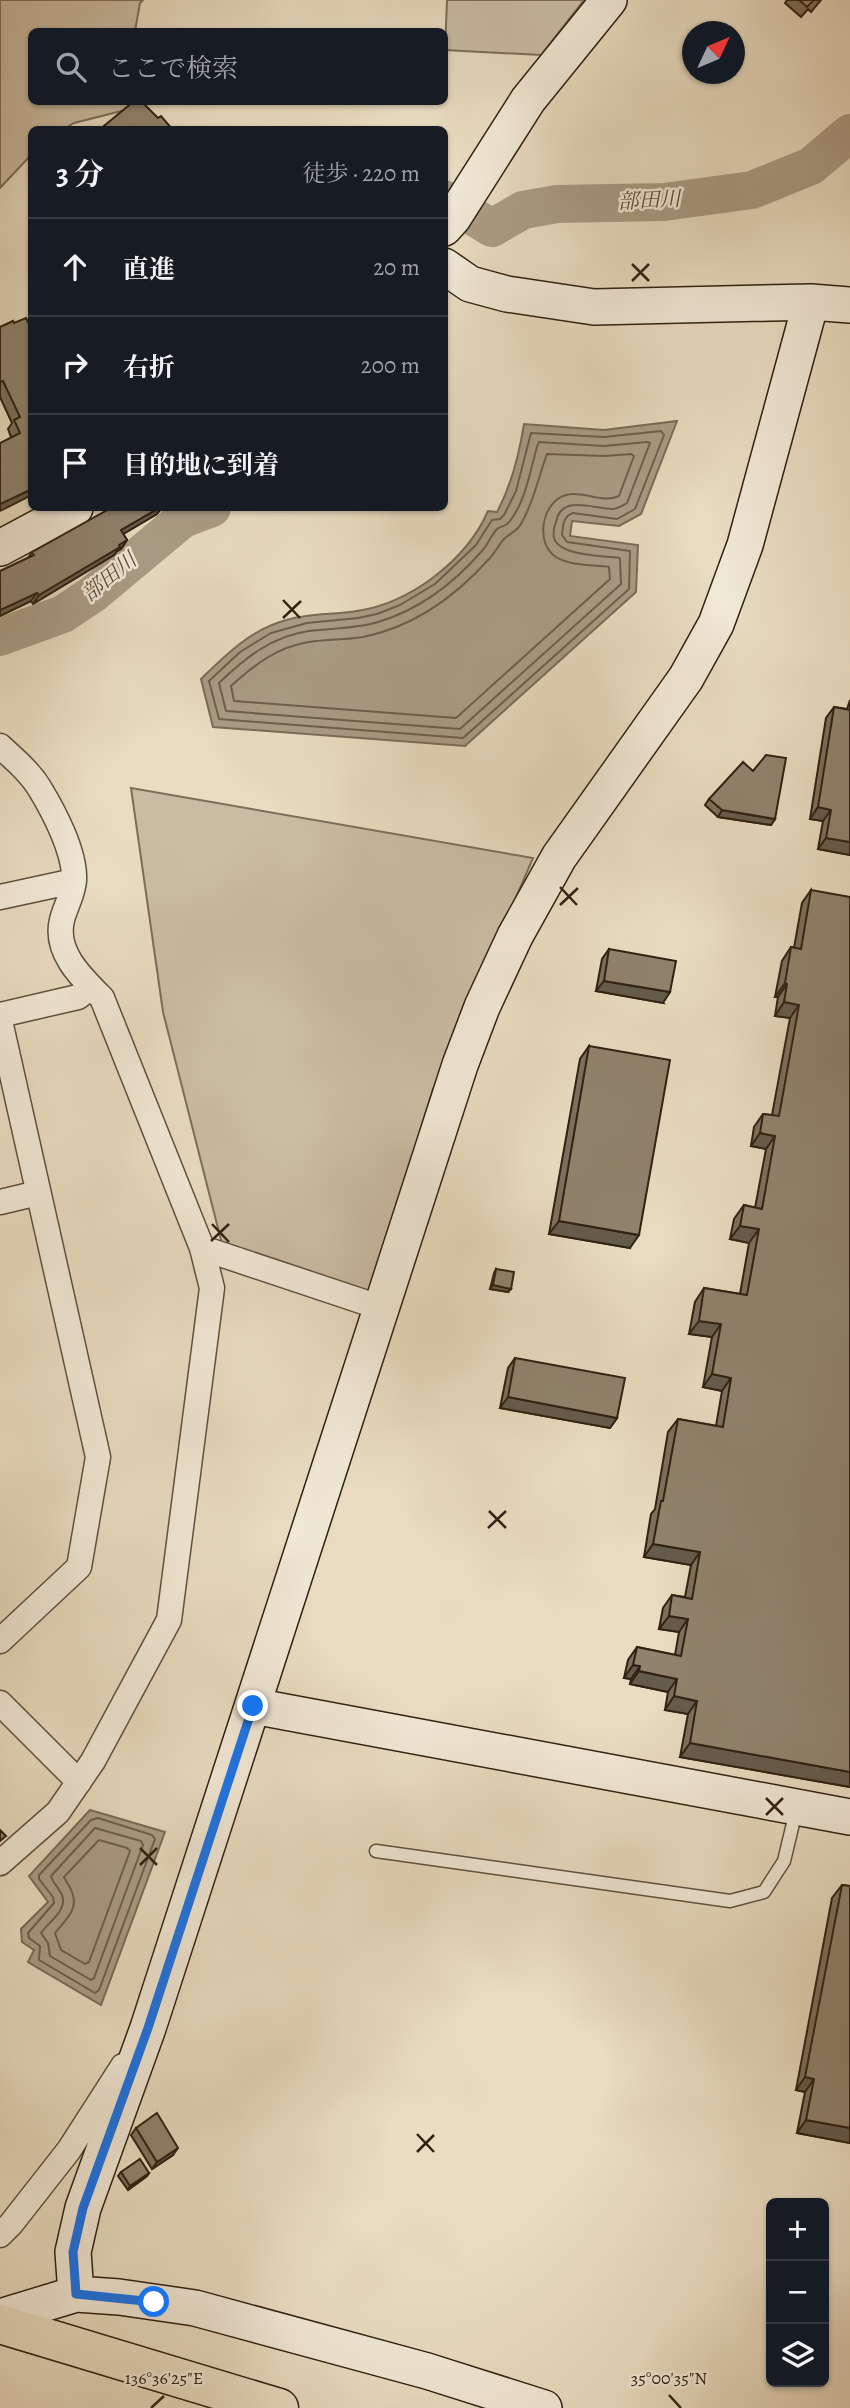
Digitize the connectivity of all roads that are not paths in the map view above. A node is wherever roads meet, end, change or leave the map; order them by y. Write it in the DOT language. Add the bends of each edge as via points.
graph roads {
  1 [pos="609,0"];
  2 [pos="455,213"];
  3 [pos="448,269"];
  4 [pos="811,302"];
  5 [pos="850,305"];
  6 [pos="69,511"];
  7 [pos="0,548"];
  8 [pos="0,746"];
  9 [pos="74,881"];
  10 [pos="0,897"];
  11 [pos="91,987"];
  12 [pos="0,1015"];
  13 [pos="0,1021"];
  14 [pos="38,1193"];
  15 [pos="0,1202"];
  16 [pos="202,1248"];
  17 [pos="382,1308"];
  18 [pos="0,1641"];
  19 [pos="0,1703"];
  20 [pos="253,1706"];
  21 [pos="79,1782"];
  22 [pos="797,1807"];
  23 [pos="850,1817"];
  24 [pos="376,1851"];
  25 [pos="0,1863"];
  26 [pos="148,2028"];
  27 [pos="0,2235"];
  28 [pos="64,2297"];
  29 [pos="0,2317"];
  30 [pos="0,2324"];
  31 [pos="279,2408"];
  32 [pos="544,2408"];
  1 -- 2 [label="street" via="528,100"];
  3 -- 4 [label="street" via="470,284 594,307"];
  4 -- 5 [label="street"];
  4 -- 17 [label="street" via="745,545 716,624 686,678 559,857 515,936 460,1065"];
  6 -- 7 [label="street"];
  8 -- 9 [label="street" via="40,788 72,858"];
  9 -- 10 [label="street"];
  9 -- 11 [label="street" via="61,923 63,943 73,969"];
  11 -- 12 [label="street" via="78,997"];
  11 -- 16 [label="street" via="102,998"];
  13 -- 14 [label="street"];
  14 -- 15 [label="street"];
  14 -- 18 [label="street" via="98,1457 79,1567"];
  16 -- 17 [label="street"];
  16 -- 21 [label="street" via="212,1288 169,1620"];
  17 -- 20 [label="street"];
  19 -- 21 [label="street"];
  20 -- 22 [label="street"];
  20 -- 26 [label="street"];
  21 -- 25 [label="street" via="58,1812"];
  22 -- 23 [label="street"];
  22 -- 24 [label="lane" via="784,1861 764,1892 730,1901"];
  26 -- 27 [label="street" via="69,2150"];
  26 -- 28 [label="street" via="83,2208"];
  28 -- 29 [label="street"];
  28 -- 32 [label="street" via="119,2297 195,2308"];
  30 -- 31 [label="highway"];
}
